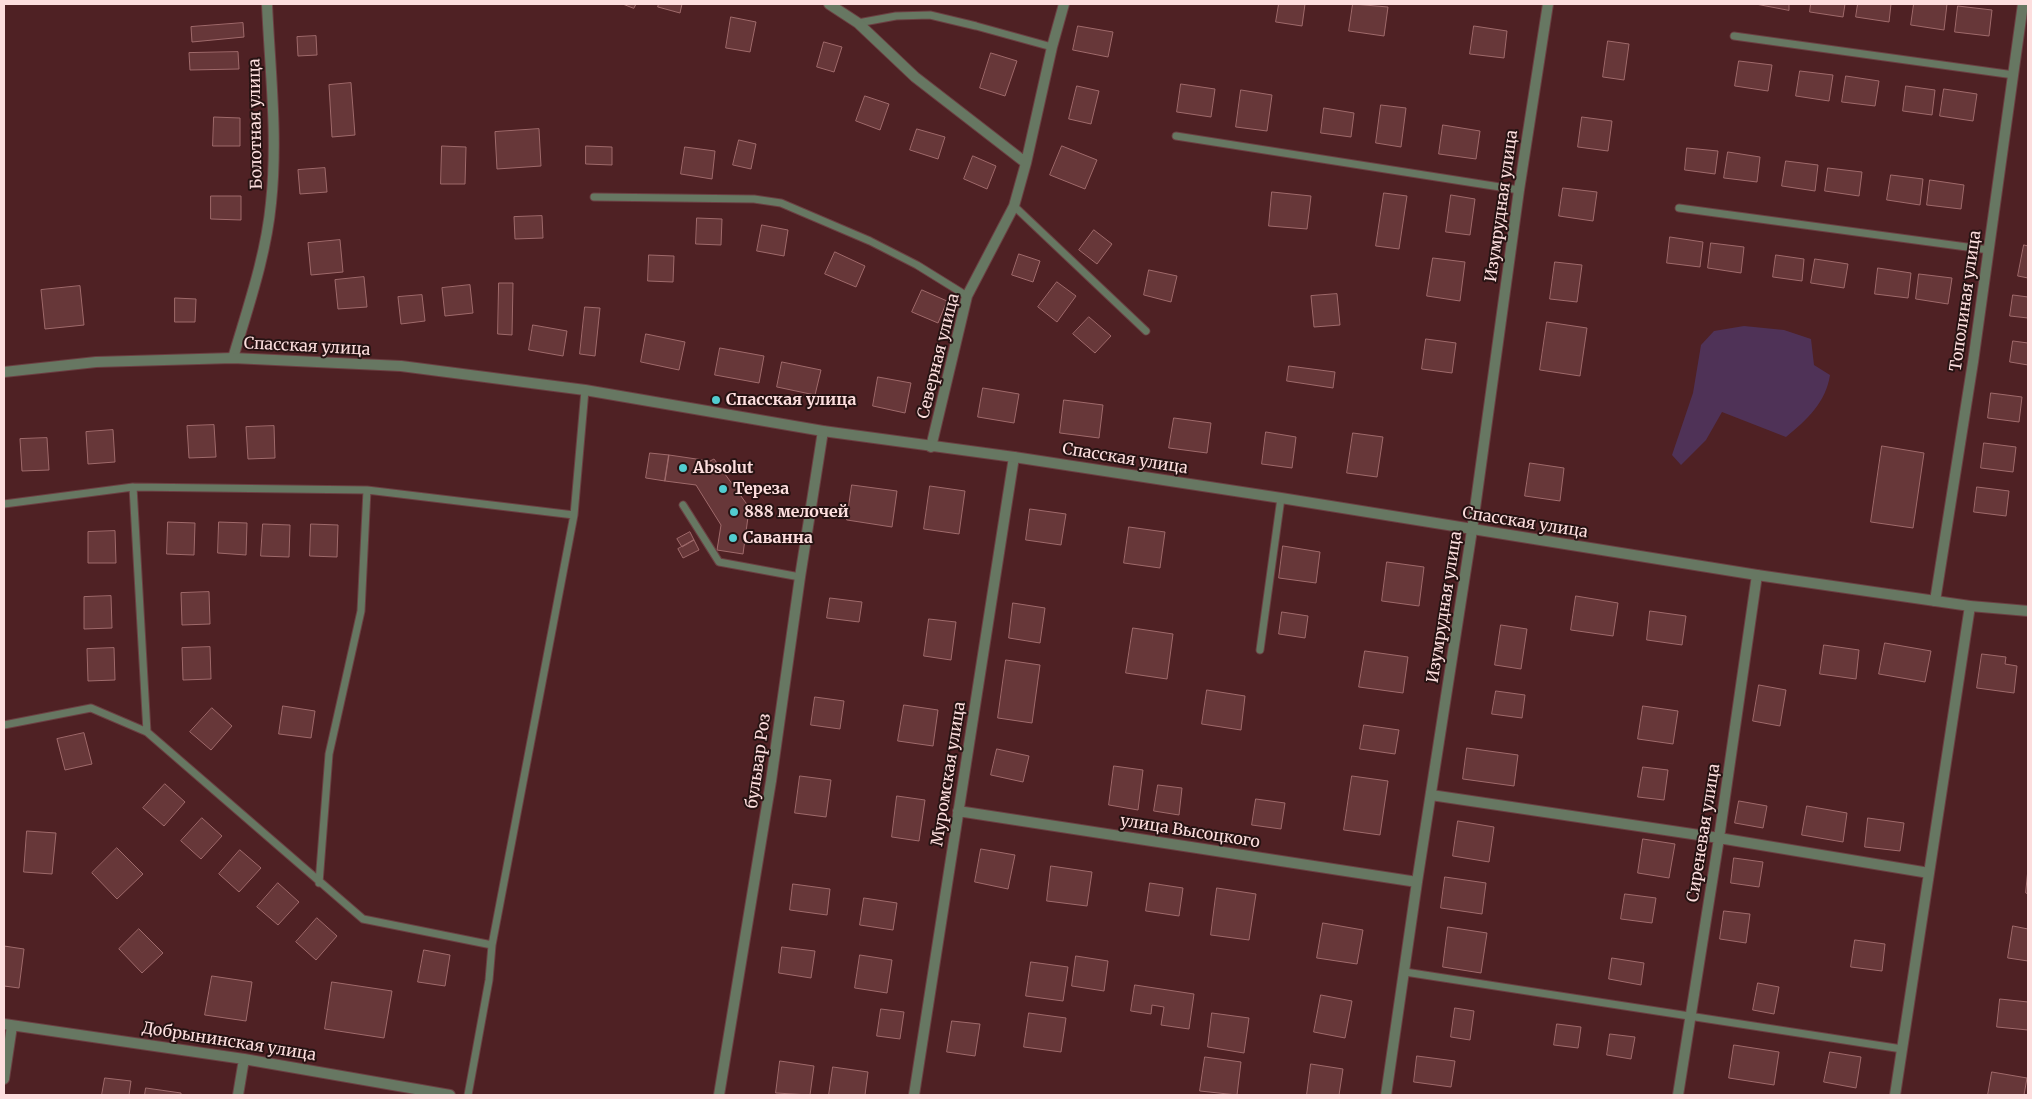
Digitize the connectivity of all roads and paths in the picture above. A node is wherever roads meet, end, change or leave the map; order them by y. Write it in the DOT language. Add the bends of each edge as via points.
graph roads {
  1 [pos="267,4"];
  2 [pos="829,4"];
  3 [pos="1064,4"];
  4 [pos="1548,4"];
  5 [pos="2023,4"];
  6 [pos="858,23"];
  7 [pos="1734,36"];
  8 [pos="1052,47"];
  9 [pos="2014,75"];
  10 [pos="1176,136"];
  11 [pos="1026,164"];
  12 [pos="1519,190"];
  13 [pos="594,198"];
  14 [pos="1014,206"];
  15 [pos="1679,208"];
  16 [pos="1989,250"];
  17 [pos="968,296"];
  18 [pos="1146,331"];
  19 [pos="233,358"];
  20 [pos="4,372"];
  21 [pos="585,390"];
  22 [pos="823,431"];
  23 [pos="931,447"];
  24 [pos="1014,458"];
  25 [pos="133,487"];
  26 [pos="367,490"];
  27 [pos="1281,498"];
  28 [pos="4,504"];
  29 [pos="683,505"];
  30 [pos="574,515"];
  31 [pos="1472,530"];
  32 [pos="1757,575"];
  33 [pos="800,577"];
  34 [pos="1935,601"];
  35 [pos="1970,606"];
  36 [pos="2028,611"];
  37 [pos="1260,650"];
  38 [pos="4,725"];
  39 [pos="147,732"];
  40 [pos="1431,795"];
  41 [pos="958,811"];
  42 [pos="1719,838"];
  43 [pos="1929,873"];
  44 [pos="319,882"];
  45 [pos="1417,882"];
  46 [pos="492,945"];
  47 [pos="1405,972"];
  48 [pos="1690,1018"];
  49 [pos="8,1025"];
  50 [pos="1902,1049"];
  51 [pos="244,1059"];
  52 [pos="4,1079"];
  53 [pos="238,1095"];
  54 [pos="450,1095"];
  55 [pos="468,1095"];
  56 [pos="719,1095"];
  57 [pos="914,1095"];
  58 [pos="1386,1095"];
  59 [pos="1678,1095"];
  60 [pos="1895,1095"];
  1 -- 19 [label="street, Болотная улица" via="274,136 272,202 258,275"];
  2 -- 6 [label="street"];
  3 -- 8 [label="street, Северная улица"];
  4 -- 12 [label="street, Изумрудная улица"];
  5 -- 9 [label="street, Тополиная улица"];
  6 -- 8 [label="lane" via="896,16 930,15"];
  6 -- 11 [label="street" via="915,77"];
  7 -- 9 [label="lane"];
  8 -- 11 [label="street, Северная улица"];
  9 -- 16 [label="street, Тополиная улица"];
  10 -- 12 [label="lane"];
  11 -- 14 [label="street, Северная улица"];
  12 -- 31 [label="street, Изумрудная улица"];
  13 -- 17 [label="lane" via="754,199 781,203 870,240"];
  14 -- 17 [label="street, Северная улица"];
  14 -- 18 [label="lane"];
  15 -- 16 [label="lane"];
  16 -- 34 [label="street, Тополиная улица"];
  17 -- 23 [label="street, Северная улица"];
  19 -- 20 [label="street, Спасская улица" via="96,362"];
  19 -- 21 [label="street, Спасская улица" via="401,366"];
  21 -- 22 [label="street, Спасская улица"];
  21 -- 30 [label="lane"];
  22 -- 23 [label="street, Спасская улица"];
  22 -- 33 [label="street, бульвар Роз"];
  23 -- 24 [label="street, Спасская улица"];
  24 -- 27 [label="street, Спасская улица"];
  24 -- 41 [label="street, Муромская улица"];
  25 -- 26 [label="lane"];
  25 -- 28 [label="lane"];
  25 -- 39 [label="lane"];
  26 -- 30 [label="lane"];
  26 -- 44 [label="lane" via="361,611 329,754"];
  27 -- 31 [label="street, Спасская улица"];
  27 -- 37 [label="lane"];
  29 -- 33 [label="lane" via="719,562"];
  30 -- 46 [label="lane"];
  31 -- 32 [label="street, Спасская улица"];
  31 -- 40 [label="street, Изумрудная улица"];
  32 -- 34 [label="street, Спасская улица"];
  32 -- 42 [label="street, Сиреневая улица"];
  33 -- 56 [label="street, бульвар Роз" via="772,781"];
  34 -- 35 [label="street, Спасская улица"];
  35 -- 36 [label="street, Спасская улица"];
  35 -- 43 [label="street"];
  38 -- 39 [label="lane" via="91,708"];
  39 -- 44 [label="lane"];
  40 -- 42 [label="street"];
  40 -- 45 [label="street, Изумрудная улица"];
  41 -- 45 [label="street, улица Высоцкого"];
  41 -- 57 [label="street, Муромская улица"];
  42 -- 43 [label="street"];
  42 -- 48 [label="street, Сиреневая улица"];
  43 -- 50 [label="street"];
  44 -- 46 [label="lane" via="363,919"];
  45 -- 47 [label="street, Изумрудная улица"];
  46 -- 55 [label="lane" via="489,980"];
  47 -- 48 [label="lane"];
  47 -- 58 [label="street, Изумрудная улица"];
  48 -- 50 [label="lane"];
  48 -- 59 [label="street, Сиреневая улица"];
  49 -- 51 [label="street, Добрынинская улица"];
  49 -- 52 [label="street"];
  50 -- 60 [label="street"];
  51 -- 53 [label="street"];
  51 -- 54 [label="street, Добрынинская улица"];
}
